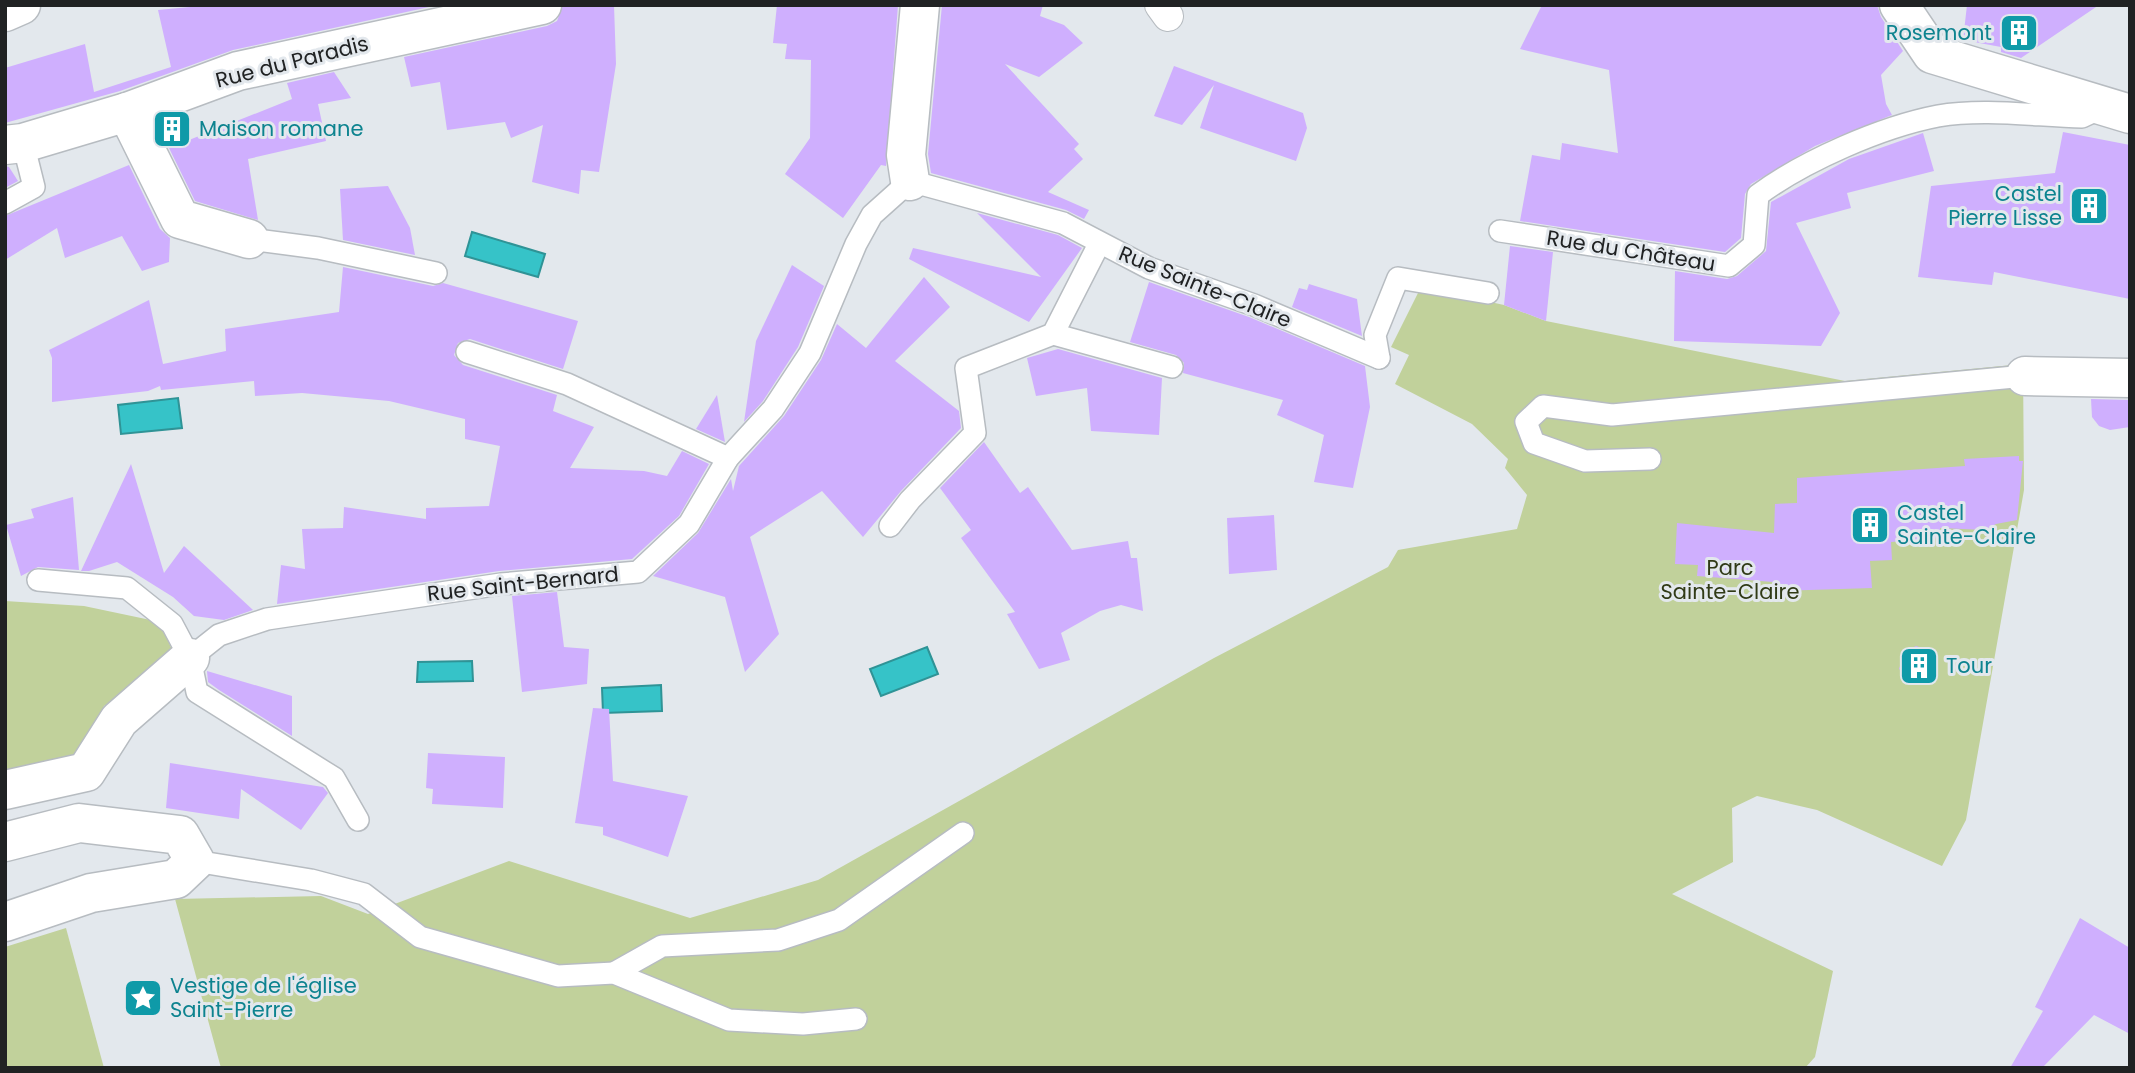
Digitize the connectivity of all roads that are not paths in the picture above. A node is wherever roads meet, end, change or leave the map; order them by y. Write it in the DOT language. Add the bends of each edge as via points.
graph roads {
  1 [pos="21,5"];
  2 [pos="542,5"];
  3 [pos="919,5"];
  4 [pos="1899,5"];
  5 [pos="5,12"];
  6 [pos="2119,110"];
  7 [pos="127,112"];
  8 [pos="14,144"];
  9 [pos="910,181"];
  10 [pos="5,203"];
  11 [pos="1500,230"];
  12 [pos="249,239"];
  13 [pos="1099,244"];
  14 [pos="436,273"];
  15 [pos="1488,293"];
  16 [pos="1053,334"];
  17 [pos="467,352"];
  18 [pos="1172,367"];
  19 [pos="2025,376"];
  20 [pos="2130,378"];
  21 [pos="728,458"];
  22 [pos="1650,459"];
  23 [pos="890,526"];
  24 [pos="38,580"];
  25 [pos="190,658"];
  26 [pos="5,790"];
  27 [pos="358,820"];
  28 [pos="963,833"];
  29 [pos="5,842"];
  30 [pos="195,861"];
  31 [pos="5,922"];
  32 [pos="614,973"];
  33 [pos="856,1018"];
  1 -- 5 [label="street"];
  2 -- 7 [label="street, Rue du Paradis" via="238,71"];
  3 -- 9 [label="street" via="906,155"];
  4 -- 6 [label="street" via="1931,54"];
  6 -- 11 [label="lane, Rue du Château" via="2082,117 1938,116 1821,156 1758,195 1754,245 1730,266"];
  7 -- 8 [label="street, Rue du Paradis"];
  7 -- 12 [label="street" via="180,219"];
  8 -- 10 [label="lane" via="34,187"];
  9 -- 13 [label="lane, Rue Sainte-Claire" via="1063,223"];
  9 -- 21 [label="lane, Rue Saint-Bernard" via="872,215 810,353 773,409"];
  12 -- 14 [label="lane"];
  13 -- 15 [label="lane, Rue Sainte-Claire" via="1379,358 1376,335 1398,278"];
  13 -- 16 [label="lane"];
  16 -- 18 [label="lane"];
  16 -- 23 [label="lane" via="966,368 975,433"];
  17 -- 21 [label="lane" via="567,384"];
  19 -- 20 [label="street"];
  19 -- 22 [label="lane" via="1612,415 1544,406 1526,422 1534,443 1585,461"];
  21 -- 25 [label="lane, Rue Saint-Bernard" via="689,524 638,572 501,584 267,619 219,635"];
  24 -- 25 [label="lane" via="127,588 172,624"];
  25 -- 26 [label="street" via="120,720 86,772"];
  25 -- 27 [label="lane" via="197,692 334,778"];
  28 -- 32 [label="lane" via="839,920 778,940 662,946"];
  29 -- 30 [label="street" via="79,823 180,835"];
  30 -- 31 [label="street" via="176,879 91,893"];
  30 -- 32 [label="lane" via="365,894 420,937 558,976"];
  32 -- 33 [label="lane" via="729,1020 803,1024"];
}
